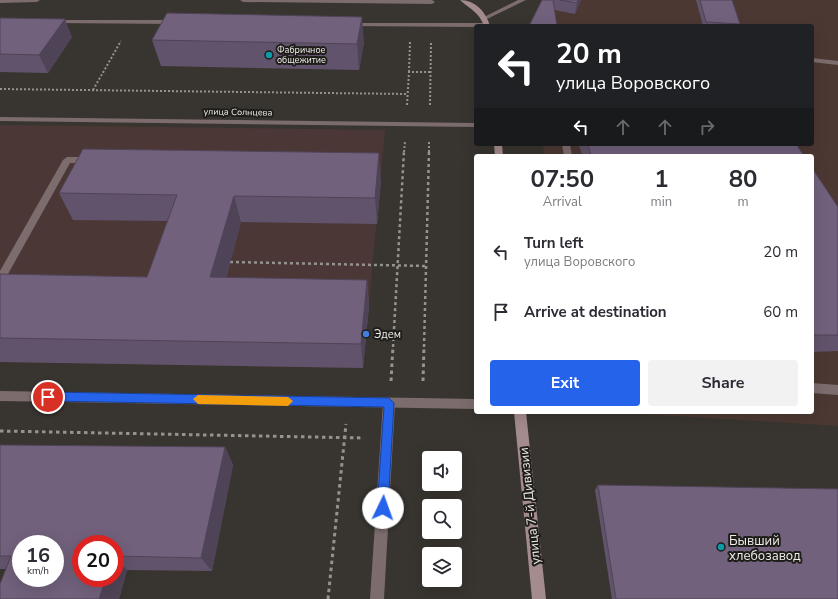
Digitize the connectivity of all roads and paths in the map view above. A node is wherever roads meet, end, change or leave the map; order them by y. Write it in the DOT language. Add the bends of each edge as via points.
graph roads {
  1 [pos="37,0"];
  2 [pos="243,0"];
  3 [pos="463,0"];
  4 [pos="523,0"];
  5 [pos="0,1"];
  6 [pos="432,2"];
  7 [pos="46,21"];
  8 [pos="132,22"];
  9 [pos="188,22"];
  10 [pos="486,23"];
  11 [pos="340,24"];
  12 [pos="412,24"];
  13 [pos="431,25"];
  14 [pos="814,60"];
  15 [pos="838,63"];
  16 [pos="409,72"];
  17 [pos="430,72"];
  18 [pos="0,89"];
  19 [pos="93,90"];
  20 [pos="407,94"];
  21 [pos="0,119"];
  22 [pos="406,124"];
  23 [pos="429,124"];
  24 [pos="474,125"];
  25 [pos="98,161"];
  26 [pos="230,262"];
  27 [pos="398,265"];
  28 [pos="426,266"];
  29 [pos="0,280"];
  30 [pos="390,384"];
  31 [pos="814,388"];
  32 [pos="838,390"];
  33 [pos="0,396"];
  34 [pos="348,402"];
  35 [pos="389,403"];
  36 [pos="423,404"];
  37 [pos="474,404"];
  38 [pos="520,414"];
  39 [pos="0,431"];
  40 [pos="345,437"];
  41 [pos="387,438"];
  42 [pos="328,599"];
  43 [pos="377,599"];
  44 [pos="539,599"];
  1 -- 5 [label="street"];
  2 -- 6 [label="street"];
  3 -- 10 [label="main road" via="474,6"];
  4 -- 10 [label="street"];
  7 -- 8 [label="street"];
  8 -- 9 [label="street"];
  8 -- 19 [label="path"];
  10 -- 13 [label="street"];
  11 -- 12 [label="street"];
  12 -- 13 [label="street"];
  12 -- 16 [label="path"];
  13 -- 17 [label="path"];
  14 -- 15 [label="street"];
  16 -- 17 [label="path"];
  16 -- 20 [label="path"];
  17 -- 23 [label="path"];
  18 -- 19 [label="path"];
  19 -- 20 [label="path"];
  20 -- 22 [label="path"];
  21 -- 22 [label="street, улица Солнцева"];
  22 -- 23 [label="street, улица Солнцева"];
  22 -- 27 [label="path"];
  23 -- 24 [label="street, улица Солнцева"];
  23 -- 28 [label="path"];
  25 -- 29 [label="street" via="67,160"];
  26 -- 27 [label="path"];
  27 -- 28 [label="path"];
  27 -- 30 [label="path"];
  28 -- 36 [label="path"];
  31 -- 32 [label="street"];
  33 -- 34 [label="street"];
  34 -- 35 [label="street"];
  34 -- 40 [label="path"];
  35 -- 36 [label="street"];
  35 -- 41 [label="street"];
  36 -- 37 [label="street"];
  38 -- 44 [label="main road, улица 7-й Дивизии"];
  39 -- 40 [label="path"];
  40 -- 41 [label="path"];
  40 -- 42 [label="path"];
  41 -- 43 [label="street"];
}
